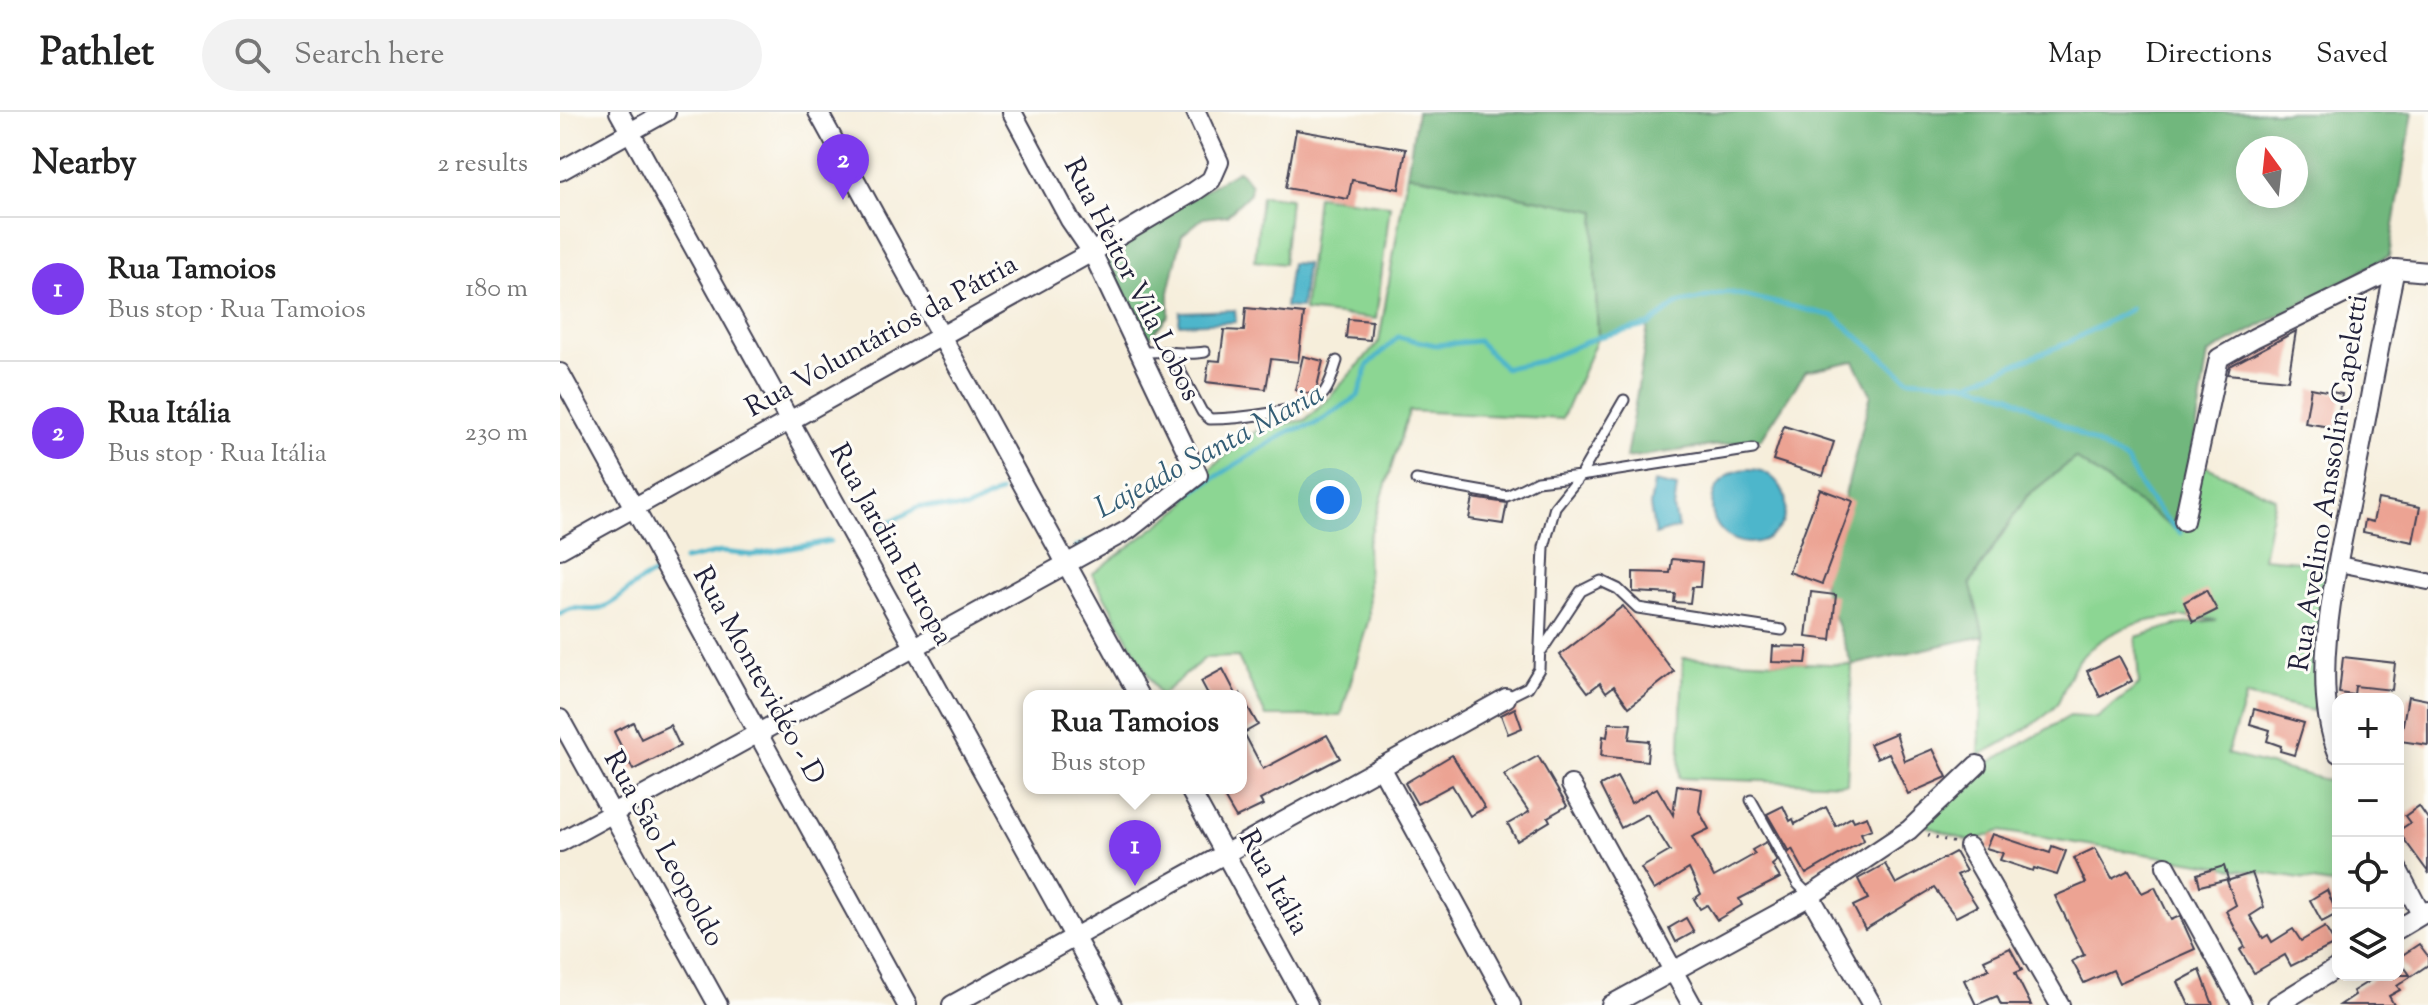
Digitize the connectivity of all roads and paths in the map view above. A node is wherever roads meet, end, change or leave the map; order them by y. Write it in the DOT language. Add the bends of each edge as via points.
graph roads {
  1 [pos="619,112"];
  2 [pos="666,112"];
  3 [pos="818,112"];
  4 [pos="1012,112"];
  5 [pos="1196,112"];
  6 [pos="630,132"];
  7 [pos="560,171"];
  8 [pos="1092,252"];
  9 [pos="2395,269"];
  10 [pos="2428,272"];
  11 [pos="941,336"];
  12 [pos="1170,352"];
  13 [pos="1205,352"];
  14 [pos="1140,353"];
  15 [pos="1337,361"];
  16 [pos="560,373"];
  17 [pos="1624,400"];
  18 [pos="789,421"];
  19 [pos="1753,449"];
  20 [pos="1580,476"];
  21 [pos="1416,480"];
  22 [pos="634,508"];
  23 [pos="2184,521"];
  24 [pos="560,549"];
  25 [pos="1066,564"];
  26 [pos="2339,564"];
  27 [pos="2428,582"];
  28 [pos="1782,630"];
  29 [pos="914,647"];
  30 [pos="1541,652"];
  31 [pos="1136,690"];
  32 [pos="1506,698"];
  33 [pos="560,719"];
  34 [pos="757,733"];
  35 [pos="2332,734"];
  36 [pos="1977,765"];
  37 [pos="1381,767"];
  38 [pos="1571,785"];
  39 [pos="1192,794"];
  40 [pos="1751,800"];
  41 [pos="612,813"];
  42 [pos="1909,830"];
  43 [pos="560,842"];
  44 [pos="1969,847"];
  45 [pos="1225,853"];
  46 [pos="2166,866"];
  47 [pos="2404,880"];
  48 [pos="1810,896"];
  49 [pos="2425,913"];
  50 [pos="2404,925"];
  51 [pos="1074,937"];
  52 [pos="1673,971"];
  53 [pos="2332,971"];
  54 [pos="718,1005"];
  55 [pos="907,1005"];
  56 [pos="952,1005"];
  57 [pos="1112,1005"];
  58 [pos="1308,1005"];
  59 [pos="1511,1005"];
  60 [pos="1611,1005"];
  61 [pos="1692,1005"];
  62 [pos="1872,1005"];
  63 [pos="2060,1005"];
  64 [pos="2242,1005"];
  65 [pos="2277,1005"];
  1 -- 6 [label="street, Rua Jardim Europa"];
  2 -- 6 [label="street"];
  3 -- 11 [label="street"];
  4 -- 8 [label="street, Rua Heitor Vila Lobos"];
  5 -- 8 [label="street, Rua Voluntários da Pátria" via="1219,162 1211,180"];
  6 -- 7 [label="street"];
  6 -- 18 [label="street, Rua Jardim Europa"];
  8 -- 11 [label="street, Rua Voluntários da Pátria"];
  8 -- 14 [label="street, Rua Heitor Vila Lobos"];
  9 -- 10 [label="street"];
  9 -- 23 [label="street" via="2219,358"];
  9 -- 26 [label="street, Rua Avelino Anssolin Capeletti"];
  11 -- 18 [label="street, Rua Voluntários da Pátria"];
  11 -- 25 [label="street"];
  12 -- 13 [label="lane"];
  12 -- 14 [label="lane"];
  12 -- 15 [label="lane" via="1210,419 1288,410 1319,398"];
  14 -- 25 [label="street, Rua Heitor Vila Lobos" via="1198,475 1128,530"];
  16 -- 22 [label="street, Rua Montevidéo - D"];
  17 -- 20 [label="lane"];
  18 -- 22 [label="street, Rua Voluntários da Pátria"];
  18 -- 29 [label="street, Rua Jardim Europa"];
  19 -- 20 [label="lane"];
  20 -- 21 [label="lane" via="1537,481 1507,496"];
  20 -- 30 [label="lane" via="1555,507 1544,547"];
  22 -- 24 [label="street, Rua Voluntários da Pátria"];
  22 -- 34 [label="street, Rua Montevidéo - D"];
  25 -- 29 [label="street"];
  25 -- 31 [label="street"];
  26 -- 27 [label="street"];
  26 -- 35 [label="street, Rua Avelino Anssolin Capeletti" via="2324,690"];
  28 -- 30 [label="lane" via="1638,608 1601,581 1581,591"];
  29 -- 34 [label="street"];
  29 -- 51 [label="street, Rua Jardim Europa"];
  30 -- 32 [label="lane" via="1539,669 1528,687"];
  32 -- 37 [label="street"];
  33 -- 41 [label="street, Rua São Leopoldo"];
  34 -- 41 [label="street"];
  34 -- 55 [label="street, Rua Montevidéo - D"];
  36 -- 42 [label="street"];
  37 -- 45 [label="street"];
  37 -- 59 [label="street"];
  38 -- 52 [label="street"];
  39 -- 45 [label="street, Rua Itália"];
  40 -- 48 [label="lane"];
  41 -- 43 [label="street"];
  41 -- 54 [label="street, Rua São Leopoldo"];
  42 -- 44 [label="path"];
  42 -- 48 [label="street"];
  44 -- 63 [label="street"];
  45 -- 51 [label="street"];
  45 -- 58 [label="street, Rua Itália"];
  46 -- 64 [label="street"];
  47 -- 49 [label="street"];
  48 -- 52 [label="street"];
  48 -- 62 [label="street"];
  49 -- 50 [label="street"];
  51 -- 56 [label="street"];
  51 -- 57 [label="street, Rua Jardim Europa"];
  52 -- 60 [label="street"];
  52 -- 61 [label="street"];
  53 -- 65 [label="street"];
}
